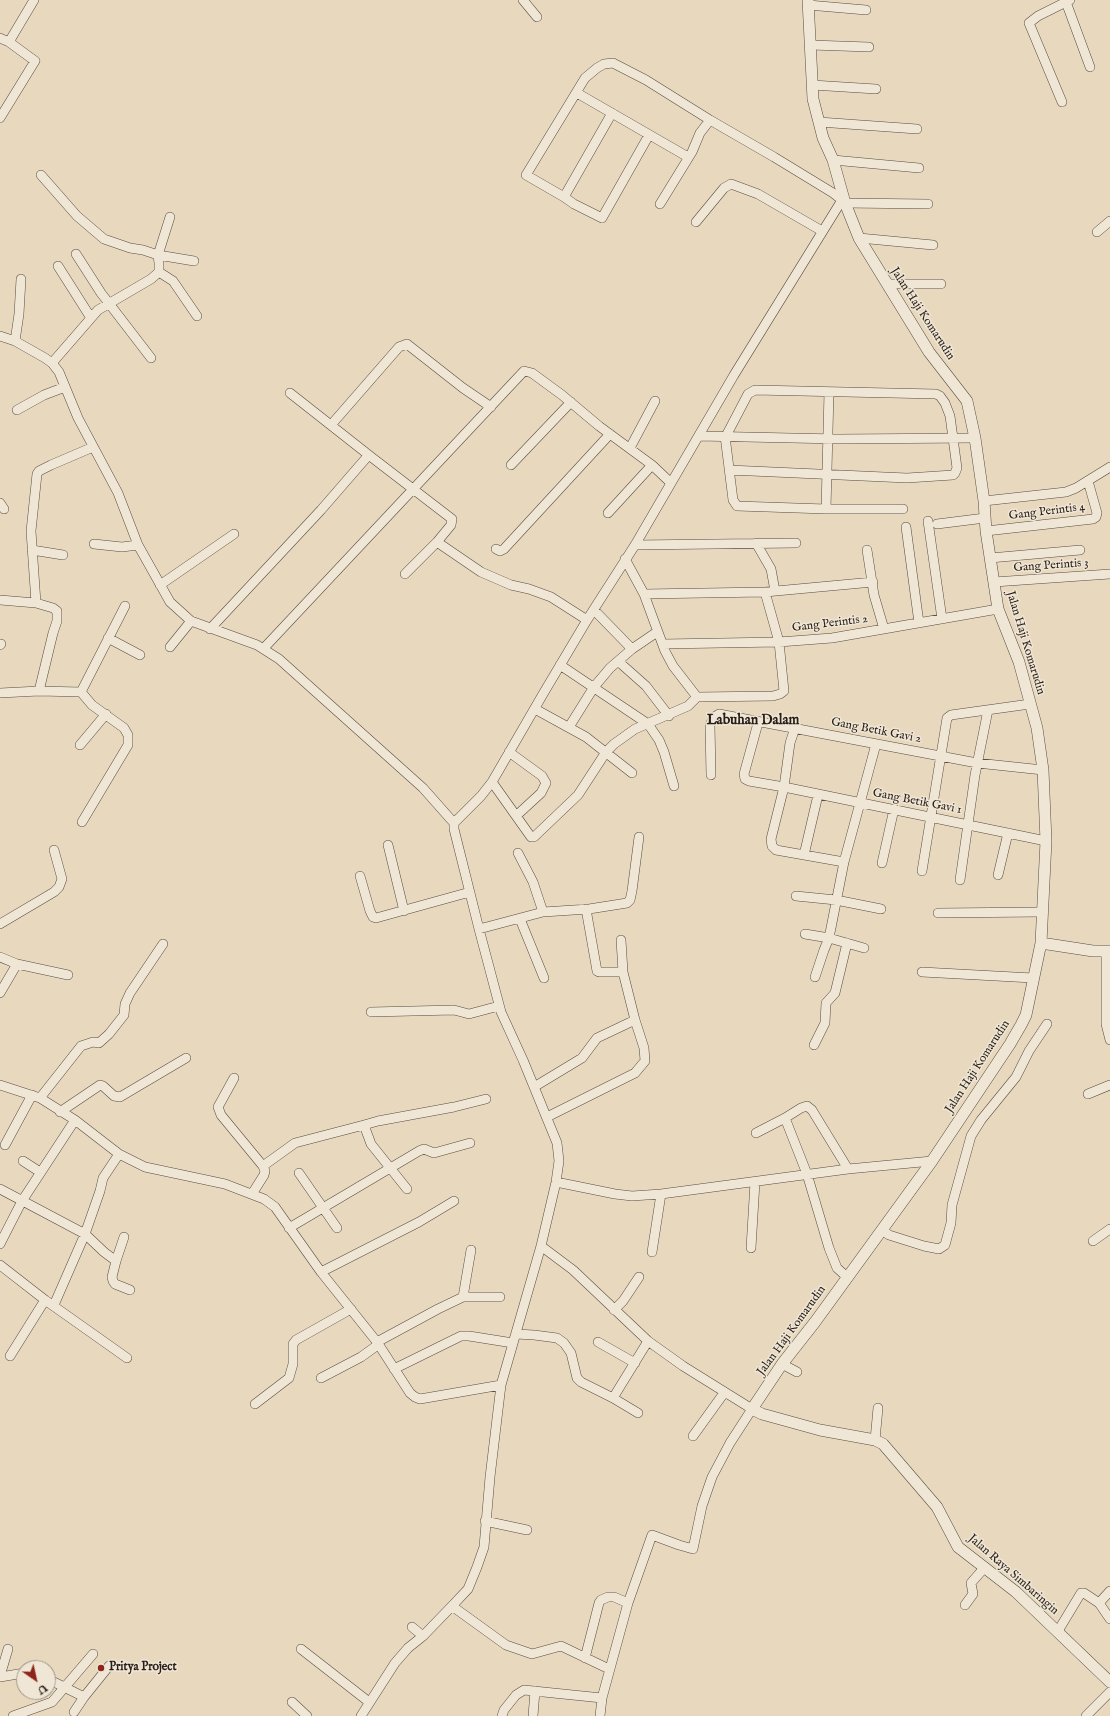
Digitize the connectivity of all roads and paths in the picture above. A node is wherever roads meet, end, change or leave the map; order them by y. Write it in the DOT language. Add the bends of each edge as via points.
graph roads {
  1 [pos="34,0"];
  2 [pos="523,0"];
  3 [pos="1068,1"];
  4 [pos="808,2"];
  5 [pos="866,10"];
  6 [pos="537,17"];
  7 [pos="0,38"];
  8 [pos="9,42"];
  9 [pos="811,45"];
  10 [pos="869,47"];
  11 [pos="1090,67"];
  12 [pos="812,85"];
  13 [pos="876,89"];
  14 [pos="577,93"];
  15 [pos="1062,102"];
  16 [pos="612,113"];
  17 [pos="0,118"];
  18 [pos="710,120"];
  19 [pos="818,122"];
  20 [pos="918,129"];
  21 [pos="649,135"];
  22 [pos="688,157"];
  23 [pos="833,160"];
  24 [pos="919,168"];
  25 [pos="41,175"];
  26 [pos="564,197"];
  27 [pos="843,201"];
  28 [pos="660,204"];
  29 [pos="928,204"];
  30 [pos="170,217"];
  31 [pos="1110,221"];
  32 [pos="696,222"];
  33 [pos="822,231"];
  34 [pos="1097,232"];
  35 [pos="859,238"];
  36 [pos="933,246"];
  37 [pos="76,254"];
  38 [pos="158,255"];
  39 [pos="194,261"];
  40 [pos="58,266"];
  41 [pos="160,272"];
  42 [pos="21,279"];
  43 [pos="886,284"];
  44 [pos="941,284"];
  45 [pos="109,303"];
  46 [pos="197,316"];
  47 [pos="91,318"];
  48 [pos="0,336"];
  49 [pos="15,341"];
  50 [pos="150,358"];
  51 [pos="52,363"];
  52 [pos="65,388"];
  53 [pos="830,392"];
  54 [pos="290,393"];
  55 [pos="655,401"];
  56 [pos="570,402"];
  57 [pos="490,407"];
  58 [pos="17,410"];
  59 [pos="331,425"];
  60 [pos="610,434"];
  61 [pos="699,436"];
  62 [pos="725,436"];
  63 [pos="827,438"];
  64 [pos="975,438"];
  65 [pos="954,439"];
  66 [pos="93,447"];
  67 [pos="630,448"];
  68 [pos="370,456"];
  69 [pos="511,465"];
  70 [pos="652,465"];
  71 [pos="1110,467"];
  72 [pos="729,470"];
  73 [pos="826,474"];
  74 [pos="1088,481"];
  75 [pos="671,483"];
  76 [pos="414,489"];
  77 [pos="984,500"];
  78 [pos="902,509"];
  79 [pos="826,510"];
  80 [pos="608,513"];
  81 [pos="985,518"];
  82 [pos="906,527"];
  83 [pos="986,531"];
  84 [pos="234,534"];
  85 [pos="438,542"];
  86 [pos="756,543"];
  87 [pos="796,543"];
  88 [pos="94,544"];
  89 [pos="635,544"];
  90 [pos="138,545"];
  91 [pos="496,549"];
  92 [pos="32,550"];
  93 [pos="867,550"];
  94 [pos="1080,550"];
  95 [pos="63,555"];
  96 [pos="990,558"];
  97 [pos="625,559"];
  98 [pos="405,574"];
  99 [pos="1110,574"];
  100 [pos="873,582"];
  101 [pos="994,582"];
  102 [pos="160,585"];
  103 [pos="775,591"];
  104 [pos="765,592"];
  105 [pos="644,594"];
  106 [pos="0,600"];
  107 [pos="36,603"];
  108 [pos="125,606"];
  109 [pos="998,609"];
  110 [pos="594,610"];
  111 [pos="942,619"];
  112 [pos="587,620"];
  113 [pos="191,621"];
  114 [pos="919,623"];
  115 [pos="210,629"];
  116 [pos="884,629"];
  117 [pos="657,632"];
  118 [pos="108,638"];
  119 [pos="779,642"];
  120 [pos="662,644"];
  121 [pos="170,647"];
  122 [pos="264,648"];
  123 [pos="632,650"];
  124 [pos="140,655"];
  125 [pos="619,662"];
  126 [pos="560,665"];
  127 [pos="594,687"];
  128 [pos="39,691"];
  129 [pos="81,692"];
  130 [pos="0,693"];
  131 [pos="697,697"];
  132 [pos="1030,704"];
  133 [pos="534,708"];
  134 [pos="988,710"];
  135 [pos="106,714"];
  136 [pos="669,716"];
  137 [pos="758,722"];
  138 [pos="648,724"];
  139 [pos="569,727"];
  140 [pos="795,728"];
  141 [pos="876,744"];
  142 [pos="80,745"];
  143 [pos="509,752"];
  144 [pos="606,752"];
  145 [pos="941,756"];
  146 [pos="977,764"];
  147 [pos="1043,770"];
  148 [pos="632,773"];
  149 [pos="711,775"];
  150 [pos="492,782"];
  151 [pos="674,786"];
  152 [pos="784,787"];
  153 [pos="818,795"];
  154 [pos="859,803"];
  155 [pos="894,809"];
  156 [pos="516,816"];
  157 [pos="930,817"];
  158 [pos="82,822"];
  159 [pos="454,823"];
  160 [pos="969,825"];
  161 [pos="1008,833"];
  162 [pos="639,836"];
  163 [pos="1046,841"];
  164 [pos="388,845"];
  165 [pos="54,850"];
  166 [pos="518,853"];
  167 [pos="804,855"];
  168 [pos="844,862"];
  169 [pos="882,863"];
  170 [pos="922,871"];
  171 [pos="998,875"];
  172 [pos="360,876"];
  173 [pos="960,880"];
  174 [pos="470,892"];
  175 [pos="796,896"];
  176 [pos="836,900"];
  177 [pos="586,909"];
  178 [pos="881,909"];
  179 [pos="404,911"];
  180 [pos="543,912"];
  181 [pos="1042,912"];
  182 [pos="938,913"];
  183 [pos="520,919"];
  184 [pos="0,924"];
  185 [pos="479,929"];
  186 [pos="805,934"];
  187 [pos="829,938"];
  188 [pos="621,940"];
  189 [pos="847,943"];
  190 [pos="1041,943"];
  191 [pos="163,944"];
  192 [pos="864,948"];
  193 [pos="1108,952"];
  194 [pos="0,957"];
  195 [pos="17,964"];
  196 [pos="623,972"];
  197 [pos="922,972"];
  198 [pos="68,975"];
  199 [pos="816,977"];
  200 [pos="544,978"];
  201 [pos="1033,978"];
  202 [pos="0,993"];
  203 [pos="499,1006"];
  204 [pos="1108,1006"];
  205 [pos="371,1012"];
  206 [pos="635,1020"];
  207 [pos="1048,1024"];
  208 [pos="1110,1040"];
  209 [pos="814,1045"];
  210 [pos="186,1058"];
  211 [pos="234,1078"];
  212 [pos="0,1085"];
  213 [pos="1110,1085"];
  214 [pos="534,1087"];
  215 [pos="1088,1094"];
  216 [pos="36,1097"];
  217 [pos="486,1099"];
  218 [pos="60,1112"];
  219 [pos="547,1117"];
  220 [pos="785,1118"];
  221 [pos="75,1120"];
  222 [pos="364,1125"];
  223 [pos="756,1133"];
  224 [pos="470,1143"];
  225 [pos="5,1145"];
  226 [pos="119,1154"];
  227 [pos="23,1161"];
  228 [pos="932,1161"];
  229 [pos="264,1166"];
  230 [pos="391,1168"];
  231 [pos="848,1169"];
  232 [pos="40,1172"];
  233 [pos="299,1172"];
  234 [pos="807,1174"];
  235 [pos="556,1182"];
  236 [pos="755,1182"];
  237 [pos="0,1189"];
  238 [pos="407,1190"];
  239 [pos="252,1194"];
  240 [pos="661,1194"];
  241 [pos="22,1201"];
  242 [pos="454,1201"];
  243 [pos="322,1208"];
  244 [pos="289,1228"];
  245 [pos="337,1228"];
  246 [pos="1110,1229"];
  247 [pos="886,1233"];
  248 [pos="84,1234"];
  249 [pos="124,1237"];
  250 [pos="1093,1241"];
  251 [pos="0,1244"];
  252 [pos="541,1246"];
  253 [pos="751,1248"];
  254 [pos="471,1250"];
  255 [pos="652,1252"];
  256 [pos="116,1261"];
  257 [pos="0,1265"];
  258 [pos="321,1272"];
  259 [pos="639,1277"];
  260 [pos="847,1277"];
  261 [pos="130,1290"];
  262 [pos="463,1297"];
  263 [pos="500,1297"];
  264 [pos="45,1300"];
  265 [pos="54,1305"];
  266 [pos="351,1309"];
  267 [pos="614,1310"];
  268 [pos="514,1338"];
  269 [pos="648,1341"];
  270 [pos="598,1342"];
  271 [pos="378,1343"];
  272 [pos="10,1356"];
  273 [pos="127,1358"];
  274 [pos="635,1363"];
  275 [pos="394,1369"];
  276 [pos="321,1378"];
  277 [pos="501,1385"];
  278 [pos="724,1393"];
  279 [pos="613,1398"];
  280 [pos="255,1404"];
  281 [pos="878,1408"];
  282 [pos="756,1412"];
  283 [pos="638,1413"];
  284 [pos="693,1436"];
  285 [pos="875,1440"];
  286 [pos="485,1521"];
  287 [pos="527,1530"];
  288 [pos="985,1567"];
  289 [pos="1110,1591"];
  290 [pos="628,1603"];
  291 [pos="1099,1603"];
  292 [pos="965,1605"];
  293 [pos="452,1606"];
  294 [pos="1110,1619"];
  295 [pos="412,1627"];
  296 [pos="1058,1631"];
  297 [pos="423,1636"];
  298 [pos="301,1648"];
  299 [pos="8,1649"];
  300 [pos="93,1654"];
  301 [pos="585,1658"];
  302 [pos="109,1666"];
  303 [pos="609,1669"];
  304 [pos="16,1674"];
  305 [pos="0,1676"];
  306 [pos="1110,1682"];
  307 [pos="56,1683"];
  308 [pos="65,1687"];
  309 [pos="535,1691"];
  310 [pos="1110,1692"];
  311 [pos="84,1697"];
  312 [pos="602,1698"];
  313 [pos="292,1702"];
  314 [pos="369,1702"];
  315 [pos="74,1712"];
  316 [pos="13,1716"];
  317 [pos="307,1716"];
  318 [pos="361,1716"];
  319 [pos="502,1716"];
  320 [pos="533,1716"];
  321 [pos="600,1716"];
  322 [pos="1086,1716"];
  1 -- 8 [label="street"];
  2 -- 6 [label="street"];
  3 -- 11 [label="street"];
  3 -- 15 [label="street" via="1029,23"];
  4 -- 5 [label="street"];
  4 -- 9 [label="street, Jalan Haji Komarudin"];
  7 -- 8 [label="street"];
  8 -- 17 [label="street" via="35,61"];
  9 -- 10 [label="street"];
  9 -- 12 [label="street, Jalan Haji Komarudin"];
  12 -- 13 [label="street"];
  12 -- 19 [label="street, Jalan Haji Komarudin"];
  14 -- 16 [label="street"];
  14 -- 18 [label="street" via="585,78 591,73 604,64 613,63 646,80"];
  14 -- 26 [label="street" via="526,175"];
  16 -- 21 [label="street"];
  16 -- 26 [label="street"];
  18 -- 22 [label="street"];
  18 -- 27 [label="street"];
  19 -- 20 [label="street"];
  19 -- 23 [label="street, Jalan Haji Komarudin"];
  21 -- 22 [label="street"];
  21 -- 26 [label="street" via="602,218"];
  22 -- 28 [label="street"];
  23 -- 24 [label="street"];
  23 -- 27 [label="street, Jalan Haji Komarudin"];
  25 -- 38 [label="street" via="77,216 104,239"];
  27 -- 29 [label="street"];
  27 -- 33 [label="street"];
  27 -- 35 [label="street, Jalan Haji Komarudin"];
  30 -- 38 [label="street"];
  31 -- 34 [label="street"];
  32 -- 33 [label="street" via="724,188 731,184 758,194"];
  33 -- 61 [label="street"];
  35 -- 36 [label="street"];
  35 -- 43 [label="street, Jalan Haji Komarudin"];
  37 -- 45 [label="street" via="91,280"];
  38 -- 39 [label="street"];
  38 -- 41 [label="street"];
  40 -- 47 [label="street"];
  41 -- 45 [label="street"];
  41 -- 46 [label="street" via="173,281"];
  42 -- 49 [label="street"];
  43 -- 44 [label="street"];
  43 -- 64 [label="street, Jalan Haji Komarudin" via="929,352 967,401"];
  45 -- 47 [label="street"];
  45 -- 50 [label="street"];
  47 -- 51 [label="street"];
  48 -- 49 [label="street"];
  49 -- 51 [label="street"];
  51 -- 52 [label="street" via="60,372"];
  52 -- 58 [label="street" via="44,395"];
  52 -- 66 [label="street"];
  53 -- 62 [label="street" via="755,390 751,392"];
  53 -- 63 [label="street"];
  53 -- 65 [label="street" via="936,394 940,396 950,416"];
  54 -- 59 [label="street"];
  55 -- 67 [label="street"];
  56 -- 57 [label="street" via="532,373 524,371"];
  56 -- 60 [label="street"];
  56 -- 69 [label="street"];
  57 -- 59 [label="street" via="407,344 399,347"];
  57 -- 76 [label="street"];
  59 -- 68 [label="street"];
  60 -- 67 [label="street"];
  60 -- 91 [label="street" via="504,549"];
  61 -- 62 [label="street"];
  61 -- 75 [label="street"];
  62 -- 63 [label="street"];
  62 -- 72 [label="street"];
  63 -- 65 [label="street"];
  63 -- 73 [label="street"];
  64 -- 65 [label="street"];
  64 -- 77 [label="street, Jalan Haji Komarudin"];
  65 -- 73 [label="street" via="957,468 953,475 907,478"];
  66 -- 90 [label="street" via="118,493"];
  66 -- 92 [label="street" via="51,465 37,474 31,531"];
  67 -- 70 [label="street"];
  68 -- 76 [label="street"];
  68 -- 115 [label="street"];
  70 -- 75 [label="street"];
  70 -- 80 [label="street"];
  71 -- 74 [label="street"];
  72 -- 73 [label="street"];
  72 -- 79 [label="street" via="733,500 737,506"];
  73 -- 79 [label="street"];
  74 -- 77 [label="street" via="1066,492"];
  74 -- 83 [label="street, Gang Perintis 4" via="1097,512 1093,519"];
  75 -- 89 [label="street"];
  76 -- 85 [label="street" via="452,520"];
  76 -- 122 [label="street"];
  77 -- 81 [label="street, Jalan Haji Komarudin"];
  78 -- 79 [label="street"];
  81 -- 83 [label="street, Jalan Haji Komarudin"];
  81 -- 111 [label="street" via="933,523"];
  82 -- 114 [label="street"];
  83 -- 96 [label="street, Jalan Haji Komarudin"];
  84 -- 102 [label="street"];
  85 -- 98 [label="street"];
  85 -- 112 [label="street" via="481,572 511,585 529,588 551,597"];
  86 -- 87 [label="street"];
  86 -- 89 [label="street"];
  86 -- 103 [label="street" via="771,570"];
  88 -- 90 [label="street" via="122,547"];
  89 -- 97 [label="street"];
  90 -- 102 [label="street"];
  92 -- 95 [label="street"];
  92 -- 107 [label="street"];
  93 -- 100 [label="street"];
  94 -- 96 [label="street"];
  96 -- 101 [label="street, Jalan Haji Komarudin"];
  97 -- 105 [label="street"];
  97 -- 110 [label="street"];
  99 -- 101 [label="street, Gang Perintis 3"];
  100 -- 103 [label="street"];
  100 -- 116 [label="street"];
  101 -- 109 [label="street, Jalan Haji Komarudin"];
  102 -- 113 [label="street" via="170,602"];
  103 -- 104 [label="street"];
  104 -- 105 [label="street"];
  104 -- 119 [label="street"];
  105 -- 117 [label="street"];
  106 -- 107 [label="street"];
  107 -- 128 [label="street" via="53,608 58,616"];
  108 -- 118 [label="street"];
  109 -- 111 [label="street, Gang Perintis 2"];
  109 -- 132 [label="street, Jalan Haji Komarudin" via="1020,662"];
  110 -- 112 [label="street"];
  110 -- 123 [label="street"];
  111 -- 114 [label="street, Gang Perintis 2"];
  112 -- 126 [label="street"];
  113 -- 115 [label="street"];
  113 -- 121 [label="street"];
  114 -- 116 [label="street, Gang Perintis 2"];
  115 -- 122 [label="street"];
  116 -- 119 [label="street, Gang Perintis 2" via="832,638"];
  117 -- 120 [label="street"];
  117 -- 123 [label="street"];
  118 -- 124 [label="street"];
  118 -- 129 [label="street"];
  119 -- 120 [label="street, Gang Perintis 2"];
  119 -- 131 [label="street" via="784,690 780,694"];
  120 -- 131 [label="street" via="673,666"];
  122 -- 159 [label="street" via="423,788"];
  123 -- 125 [label="street"];
  125 -- 127 [label="street" via="610,668"];
  125 -- 136 [label="street" via="646,686"];
  126 -- 127 [label="street"];
  126 -- 133 [label="street"];
  127 -- 138 [label="street"];
  127 -- 139 [label="street"];
  128 -- 129 [label="street"];
  128 -- 130 [label="street"];
  129 -- 135 [label="street" via="92,705"];
  131 -- 136 [label="street" via="688,706"];
  132 -- 134 [label="street"];
  132 -- 147 [label="street, Jalan Haji Komarudin" via="1037,728"];
  133 -- 139 [label="street"];
  133 -- 143 [label="street"];
  134 -- 145 [label="street" via="948,716"];
  134 -- 146 [label="street"];
  135 -- 142 [label="street"];
  135 -- 158 [label="street" via="124,728 128,735 128,745"];
  136 -- 138 [label="street"];
  137 -- 140 [label="street, Gang Betik Gavi 2"];
  137 -- 149 [label="street, Gang Betik Gavi 2" via="719,714 714,716 710,725"];
  137 -- 152 [label="street, Gang Betik Gavi 1" via="744,776 749,781"];
  138 -- 144 [label="street" via="635,729"];
  138 -- 151 [label="street" via="659,740"];
  139 -- 144 [label="street" via="586,736"];
  140 -- 141 [label="street, Gang Betik Gavi 2"];
  140 -- 152 [label="street" via="790,743"];
  141 -- 145 [label="street, Gang Betik Gavi 2"];
  141 -- 154 [label="street"];
  143 -- 150 [label="street"];
  143 -- 156 [label="street" via="542,776 546,784 541,793"];
  144 -- 148 [label="street"];
  144 -- 156 [label="street" via="578,795 534,837 531,837"];
  145 -- 146 [label="street, Gang Betik Gavi 2"];
  145 -- 157 [label="street"];
  146 -- 147 [label="street, Gang Betik Gavi 2"];
  146 -- 160 [label="street"];
  147 -- 163 [label="street, Jalan Haji Komarudin"];
  150 -- 156 [label="street"];
  150 -- 159 [label="street"];
  152 -- 153 [label="street, Gang Betik Gavi 1"];
  152 -- 167 [label="street" via="771,839 772,846 776,850"];
  153 -- 154 [label="street, Gang Betik Gavi 1"];
  153 -- 167 [label="street"];
  154 -- 155 [label="street, Gang Betik Gavi 1"];
  154 -- 168 [label="street"];
  155 -- 157 [label="street, Gang Betik Gavi 1"];
  155 -- 169 [label="street"];
  157 -- 160 [label="street, Gang Betik Gavi 1"];
  157 -- 170 [label="street"];
  159 -- 174 [label="street"];
  160 -- 161 [label="street, Gang Betik Gavi 1"];
  160 -- 173 [label="street"];
  161 -- 163 [label="street, Gang Betik Gavi 1"];
  161 -- 171 [label="street"];
  162 -- 177 [label="street" via="630,900 624,904"];
  163 -- 181 [label="street, Jalan Haji Komarudin"];
  164 -- 179 [label="street"];
  165 -- 184 [label="street" via="62,879 59,887"];
  166 -- 180 [label="street" via="533,882"];
  167 -- 168 [label="street"];
  168 -- 176 [label="street"];
  172 -- 179 [label="street" via="372,917 379,918"];
  174 -- 179 [label="street"];
  174 -- 185 [label="street"];
  175 -- 176 [label="street"];
  176 -- 178 [label="street"];
  176 -- 187 [label="street"];
  177 -- 180 [label="street"];
  177 -- 196 [label="street" via="597,971"];
  180 -- 183 [label="street"];
  181 -- 182 [label="street"];
  181 -- 190 [label="street, Jalan Haji Komarudin"];
  183 -- 185 [label="street"];
  183 -- 200 [label="street"];
  185 -- 203 [label="street"];
  186 -- 187 [label="street"];
  187 -- 189 [label="street"];
  187 -- 199 [label="street"];
  188 -- 196 [label="street"];
  189 -- 192 [label="street"];
  189 -- 209 [label="street" via="835,992 826,1003 825,1023"];
  190 -- 193 [label="street"];
  190 -- 201 [label="street, Jalan Haji Komarudin"];
  191 -- 216 [label="street" via="130,993 124,1014 109,1034 99,1042 81,1046"];
  193 -- 204 [label="street"];
  194 -- 195 [label="street"];
  195 -- 198 [label="street"];
  195 -- 202 [label="street"];
  196 -- 206 [label="street"];
  197 -- 201 [label="street"];
  201 -- 228 [label="street, Jalan Haji Komarudin" via="1026,1015 1021,1025"];
  203 -- 205 [label="street" via="469,1014 454,1010"];
  203 -- 214 [label="street"];
  204 -- 208 [label="street" via="1106,1024"];
  206 -- 214 [label="street" via="597,1038 582,1058"];
  206 -- 219 [label="street" via="644,1048 645,1061 642,1066 624,1079"];
  207 -- 247 [label="street" via="1029,1051 1016,1077 984,1115 971,1136 952,1204 951,1223 945,1245 937,1248"];
  210 -- 218 [label="street" via="120,1097 114,1096 100,1085"];
  211 -- 229 [label="street" via="218,1107 221,1115"];
  212 -- 216 [label="street"];
  213 -- 215 [label="street"];
  214 -- 219 [label="street"];
  216 -- 218 [label="street"];
  216 -- 225 [label="street"];
  217 -- 222 [label="street"];
  218 -- 221 [label="street"];
  219 -- 235 [label="street" via="557,1143 559,1161"];
  220 -- 223 [label="street"];
  220 -- 231 [label="street" via="807,1106 812,1110"];
  220 -- 234 [label="street"];
  221 -- 226 [label="street"];
  221 -- 232 [label="street"];
  222 -- 229 [label="street" via="295,1143"];
  222 -- 230 [label="street" via="371,1144"];
  224 -- 230 [label="street" via="434,1153 424,1149"];
  226 -- 239 [label="street" via="145,1167 218,1182"];
  226 -- 248 [label="street" via="103,1178"];
  227 -- 232 [label="street"];
  228 -- 231 [label="street"];
  228 -- 247 [label="street, Jalan Haji Komarudin"];
  229 -- 239 [label="street" via="264,1175"];
  230 -- 238 [label="street"];
  230 -- 243 [label="street"];
  231 -- 234 [label="street"];
  232 -- 241 [label="street"];
  233 -- 243 [label="street"];
  234 -- 236 [label="street"];
  234 -- 260 [label="street" via="829,1248 837,1268"];
  235 -- 240 [label="street" via="614,1194"];
  235 -- 252 [label="street"];
  236 -- 240 [label="street"];
  236 -- 253 [label="street"];
  237 -- 241 [label="street"];
  239 -- 244 [label="street" via="275,1206"];
  240 -- 255 [label="street"];
  241 -- 248 [label="street"];
  241 -- 251 [label="street"];
  242 -- 258 [label="street" via="419,1222"];
  243 -- 244 [label="street"];
  243 -- 245 [label="street"];
  244 -- 258 [label="street"];
  246 -- 250 [label="street"];
  247 -- 260 [label="street, Jalan Haji Komarudin"];
  248 -- 256 [label="street"];
  248 -- 265 [label="street"];
  249 -- 256 [label="street"];
  252 -- 267 [label="street" via="573,1270"];
  252 -- 268 [label="street"];
  254 -- 262 [label="street"];
  256 -- 261 [label="street" via="113,1281"];
  257 -- 264 [label="street"];
  258 -- 266 [label="street"];
  259 -- 267 [label="street"];
  260 -- 282 [label="street, Jalan Haji Komarudin" via="815,1322 789,1368"];
  262 -- 263 [label="street"];
  262 -- 271 [label="street"];
  264 -- 265 [label="street"];
  264 -- 272 [label="street"];
  265 -- 273 [label="street"];
  266 -- 271 [label="street"];
  266 -- 280 [label="street" via="296,1340 293,1344 293,1364 289,1378"];
  267 -- 269 [label="street"];
  268 -- 275 [label="street" via="461,1336"];
  268 -- 277 [label="street"];
  268 -- 279 [label="street" via="534,1334 557,1338 571,1353 577,1378"];
  269 -- 274 [label="street"];
  269 -- 278 [label="street"];
  270 -- 274 [label="street"];
  271 -- 275 [label="street"];
  271 -- 276 [label="street" via="361,1356"];
  274 -- 279 [label="street"];
  275 -- 277 [label="street" via="410,1393 420,1399"];
  277 -- 286 [label="street"];
  278 -- 282 [label="street"];
  278 -- 284 [label="street"];
  279 -- 283 [label="street"];
  281 -- 285 [label="street"];
  282 -- 285 [label="street, Jalan Raya Simbaringin" via="820,1430"];
  282 -- 290 [label="street" via="730,1443 712,1478 702,1506 693,1549 652,1535"];
  285 -- 288 [label="street, Jalan Raya Simbaringin" via="883,1444 937,1507 958,1547"];
  286 -- 287 [label="street"];
  286 -- 293 [label="street" via="484,1547 477,1567 468,1589"];
  288 -- 292 [label="street" via="971,1583 973,1594"];
  288 -- 296 [label="street, Jalan Raya Simbaringin"];
  289 -- 291 [label="street"];
  290 -- 301 [label="street" via="614,1597 601,1600"];
  290 -- 303 [label="street"];
  291 -- 294 [label="street"];
  291 -- 296 [label="street" via="1082,1593"];
  293 -- 297 [label="street"];
  293 -- 301 [label="street" via="506,1645 527,1653 538,1653 561,1646"];
  295 -- 297 [label="street"];
  296 -- 306 [label="street, Jalan Raya Simbaringin"];
  297 -- 314 [label="street" via="395,1662"];
  298 -- 314 [label="street"];
  299 -- 305 [label="street"];
  300 -- 308 [label="street"];
  301 -- 303 [label="street"];
  302 -- 311 [label="street"];
  303 -- 312 [label="street"];
  304 -- 305 [label="street"];
  307 -- 308 [label="street"];
  308 -- 311 [label="street"];
  308 -- 316 [label="street" via="52,1702"];
  309 -- 312 [label="street"];
  309 -- 319 [label="street" via="524,1690 516,1695"];
  309 -- 320 [label="street"];
  310 -- 322 [label="street"];
  311 -- 315 [label="street"];
  312 -- 321 [label="street"];
  313 -- 317 [label="street"];
  314 -- 318 [label="street"];
}
